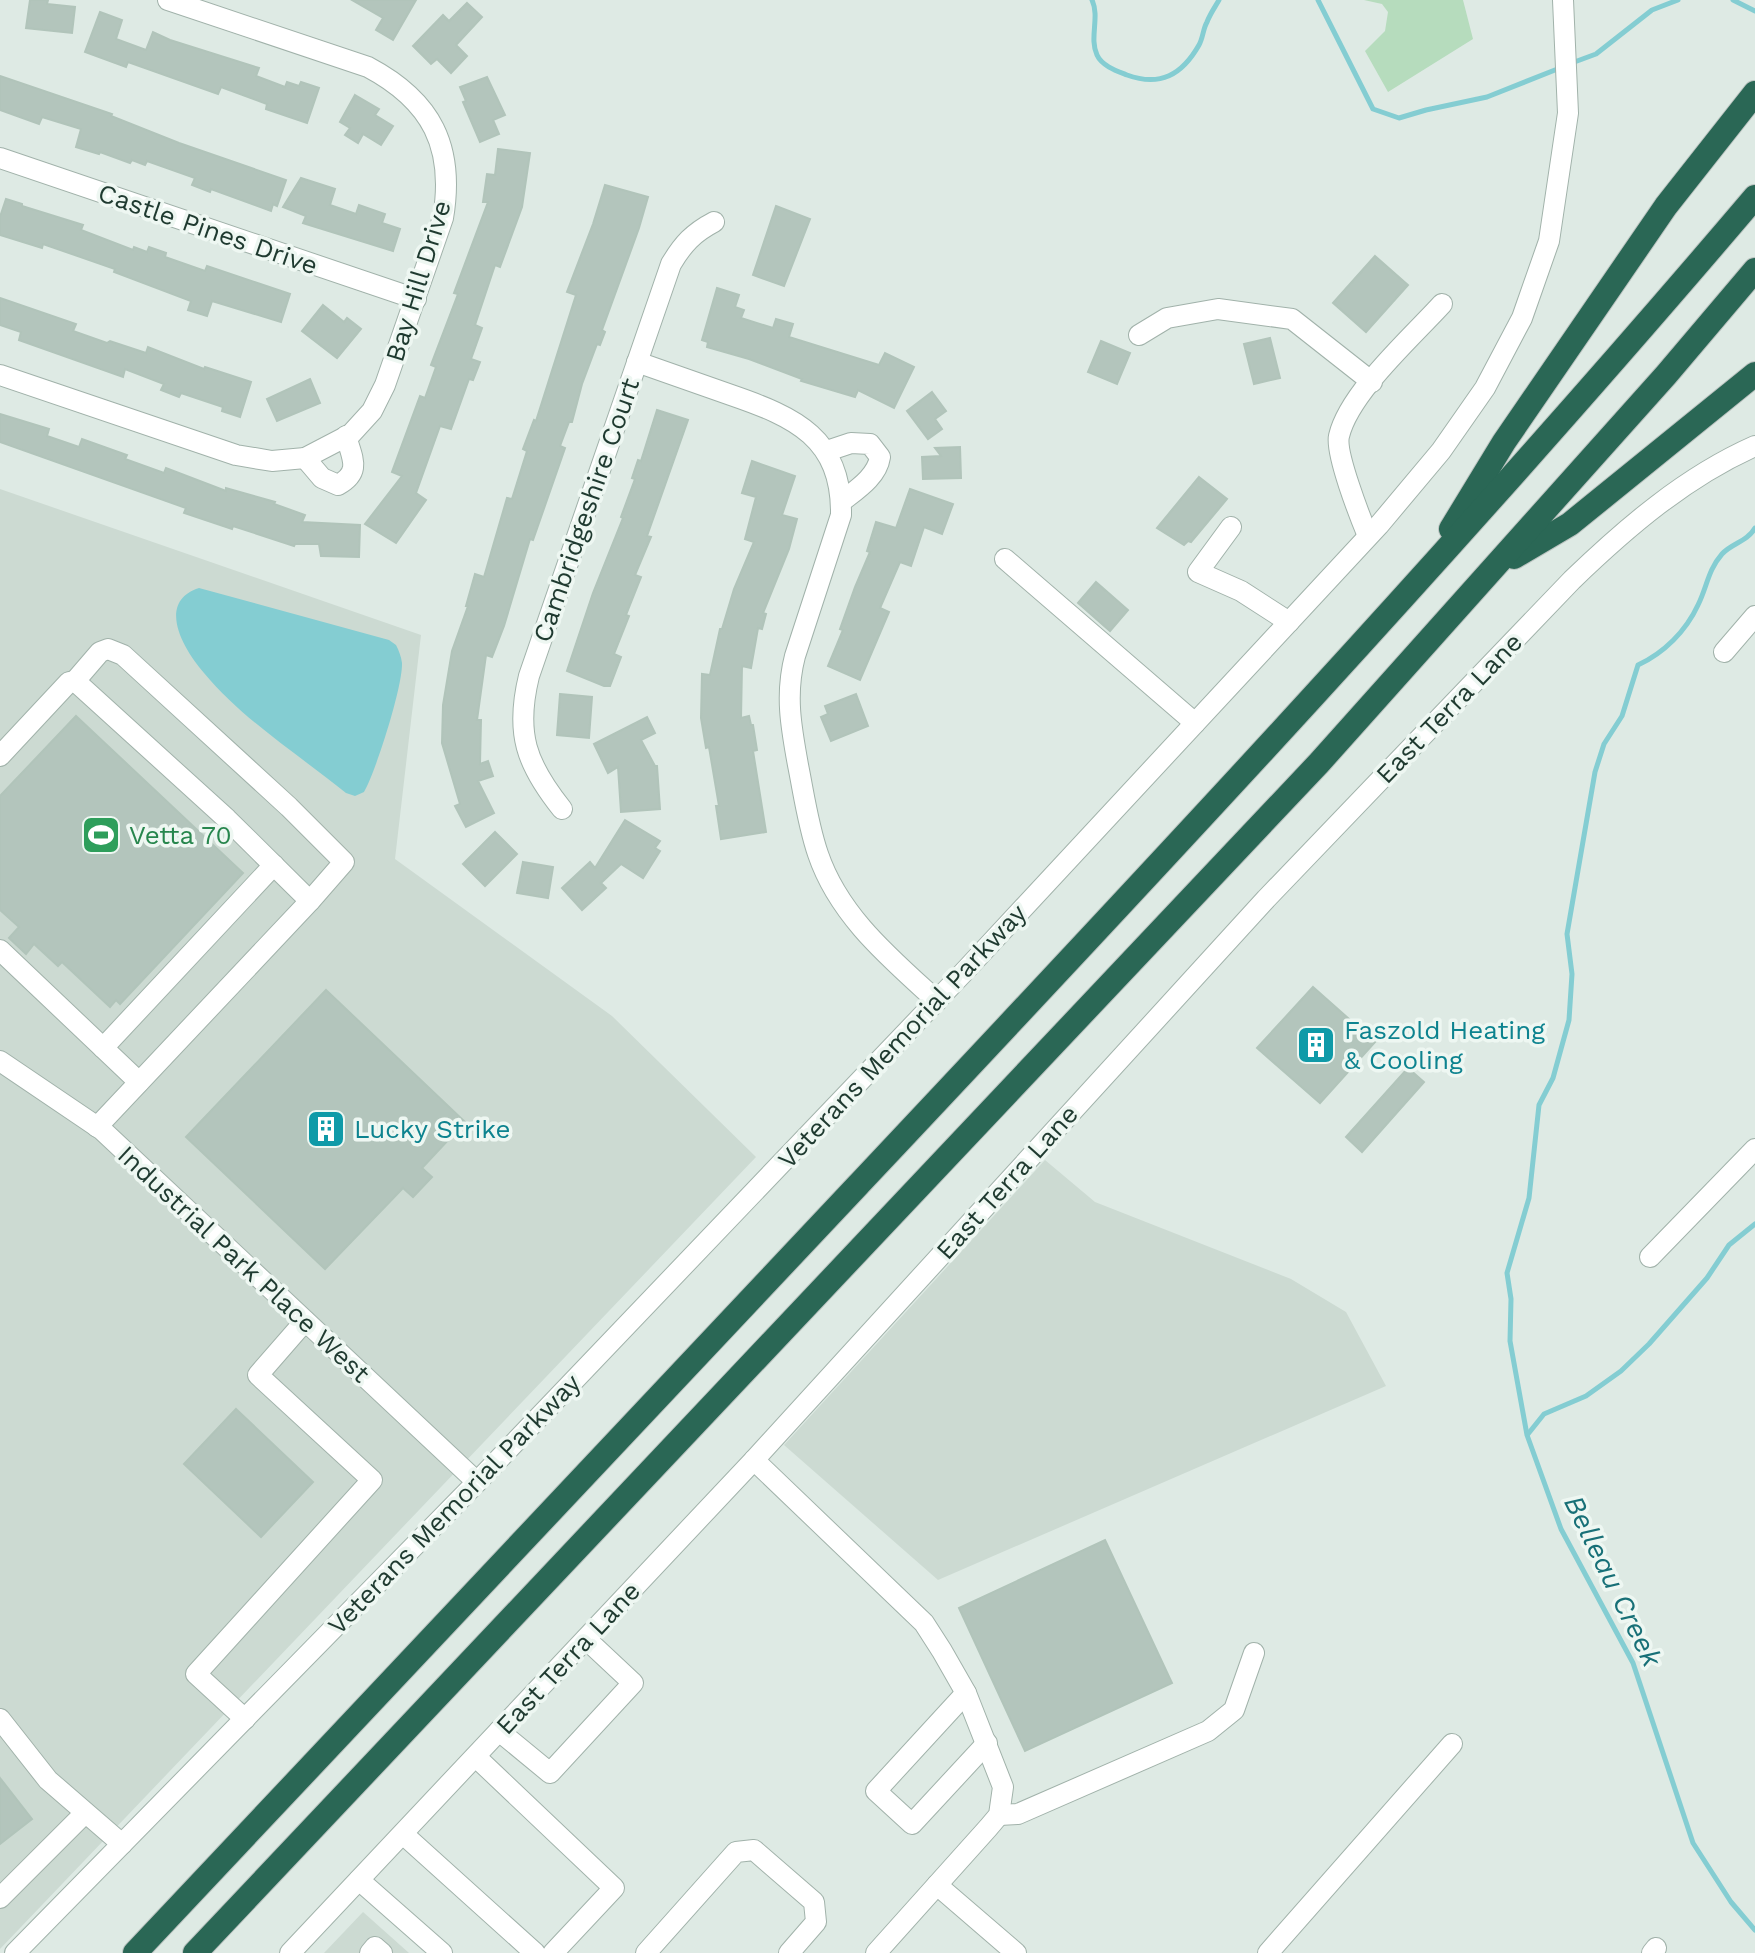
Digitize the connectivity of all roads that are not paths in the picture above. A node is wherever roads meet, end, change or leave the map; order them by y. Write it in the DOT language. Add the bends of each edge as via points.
graph roads {
  1 [pos="168,0"];
  2 [pos="1563,0"];
  3 [pos="1753,95"];
  4 [pos="0,158"];
  5 [pos="1755,197"];
  6 [pos="714,222"];
  7 [pos="1755,270"];
  8 [pos="416,299"];
  9 [pos="1442,304"];
  10 [pos="1139,335"];
  11 [pos="637,362"];
  12 [pos="1755,374"];
  13 [pos="0,375"];
  14 [pos="1372,382"];
  15 [pos="346,436"];
  16 [pos="1755,446"];
  17 [pos="827,451"];
  18 [pos="305,458"];
  19 [pos="841,502"];
  20 [pos="1231,527"];
  21 [pos="1368,536"];
  22 [pos="1005,559"];
  23 [pos="1492,571"];
  24 [pos="1419,582"];
  25 [pos="1755,616"];
  26 [pos="1289,622"];
  27 [pos="1724,652"];
  28 [pos="75,681"];
  29 [pos="1195,723"];
  30 [pos="0,756"];
  31 [pos="562,809"];
  32 [pos="274,865"];
  33 [pos="310,901"];
  34 [pos="0,950"];
  35 [pos="937,1001"];
  36 [pos="103,1048"];
  37 [pos="0,1061"];
  38 [pos="139,1082"];
  39 [pos="97,1127"];
  40 [pos="1755,1149"];
  41 [pos="1650,1257"];
  42 [pos="305,1321"];
  43 [pos="754,1460"];
  44 [pos="477,1482"];
  45 [pos="586,1639"];
  46 [pos="1254,1653"];
  47 [pos="966,1693"];
  48 [pos="0,1719"];
  49 [pos="245,1719"];
  50 [pos="499,1731"];
  51 [pos="987,1743"];
  52 [pos="1452,1744"];
  53 [pos="476,1757"];
  54 [pos="85,1813"];
  55 [pos="999,1815"];
  56 [pos="403,1834"];
  57 [pos="122,1844"];
  58 [pos="359,1880"];
  59 [pos="937,1885"];
  60 [pos="0,1898"];
  61 [pos="15,1953"];
  62 [pos="135,1953"];
  63 [pos="195,1953"];
  64 [pos="290,1953"];
  65 [pos="370,1953"];
  66 [pos="382,1953"];
  67 [pos="442,1953"];
  68 [pos="535,1953"];
  69 [pos="553,1953"];
  70 [pos="646,1953"];
  71 [pos="789,1953"];
  72 [pos="876,1953"];
  73 [pos="1016,1953"];
  74 [pos="1268,1953"];
  1 -- 8 [label="street, Bay Hill Drive" via="368,67 411,95 429,117 447,169 443,218"];
  2 -- 21 [label="street, Veterans Memorial Parkway" via="1568,113 1549,241 1522,318 1485,388 1441,451"];
  3 -- 24 [label="highway" via="1666,206 1504,442"];
  4 -- 8 [label="street, Castle Pines Drive"];
  5 -- 24 [label="highway"];
  6 -- 11 [label="street, Cambridgeshire Court" via="689,239 671,264"];
  7 -- 23 [label="highway"];
  8 -- 15 [label="street, Bay Hill Drive" via="372,411"];
  9 -- 14 [label="street"];
  10 -- 14 [label="street" via="1167,318 1218,309 1292,319"];
  11 -- 17 [label="street" via="774,410 806,428"];
  11 -- 31 [label="street, Cambridgeshire Court" via="523,701 525,748"];
  12 -- 23 [label="highway" via="1570,524"];
  13 -- 18 [label="street, Bay Hill Drive" via="236,455 272,461"];
  14 -- 21 [label="street" via="1357,398 1338,438"];
  15 -- 18 [label="street, Bay Hill Drive"];
  15 -- 18 [label="street" via="354,468 338,485 322,478"];
  16 -- 43 [label="street, East Terra Lane" via="1657,505 1572,580 1266,899"];
  17 -- 19 [label="street"];
  17 -- 19 [label="street" via="851,443 870,444 880,457 868,479"];
  19 -- 35 [label="street" via="837,536 789,678 803,791 819,857 837,894 859,927"];
  20 -- 26 [label="street" via="1198,572 1241,591"];
  21 -- 26 [label="street, Veterans Memorial Parkway"];
  22 -- 29 [label="street"];
  23 -- 63 [label="highway" via="1266,819"];
  24 -- 62 [label="highway"];
  25 -- 27 [label="street"];
  26 -- 29 [label="street, Veterans Memorial Parkway"];
  28 -- 30 [label="street"];
  28 -- 32 [label="street"];
  28 -- 33 [label="street" via="100,652 108,649 123,655 289,807 344,862"];
  29 -- 35 [label="street, Veterans Memorial Parkway"];
  32 -- 33 [label="street"];
  32 -- 36 [label="street"];
  33 -- 38 [label="street"];
  34 -- 36 [label="street"];
  35 -- 44 [label="street, Veterans Memorial Parkway"];
  36 -- 38 [label="street"];
  37 -- 39 [label="street, Industrial Park Place West"];
  38 -- 39 [label="street"];
  39 -- 42 [label="street, Industrial Park Place West"];
  40 -- 41 [label="street"];
  42 -- 44 [label="street, Industrial Park Place West"];
  42 -- 49 [label="street" via="258,1375 372,1480 196,1674"];
  43 -- 45 [label="street, East Terra Lane"];
  43 -- 47 [label="street" via="924,1623"];
  44 -- 49 [label="street, Veterans Memorial Parkway"];
  45 -- 50 [label="street, East Terra Lane"];
  45 -- 50 [label="street" via="633,1683 550,1773"];
  46 -- 55 [label="street" via="1234,1710 1208,1731 1018,1814"];
  47 -- 51 [label="street"];
  47 -- 51 [label="street" via="876,1791 912,1824"];
  48 -- 54 [label="street" via="48,1780"];
  49 -- 57 [label="street, Veterans Memorial Parkway"];
  50 -- 53 [label="street, East Terra Lane"];
  51 -- 55 [label="street" via="1003,1787"];
  52 -- 74 [label="street"];
  53 -- 56 [label="street, East Terra Lane"];
  53 -- 69 [label="street" via="614,1888"];
  54 -- 57 [label="street"];
  54 -- 60 [label="street"];
  55 -- 59 [label="street"];
  56 -- 58 [label="street, East Terra Lane"];
  56 -- 68 [label="street"];
  57 -- 61 [label="street, Veterans Memorial Parkway"];
  58 -- 64 [label="street, East Terra Lane"];
  58 -- 67 [label="street"];
  59 -- 72 [label="street"];
  59 -- 73 [label="street"];
  65 -- 66 [label="street" via="375,1947"];
  70 -- 71 [label="street" via="736,1852 754,1850 814,1902 816,1922"];
}
